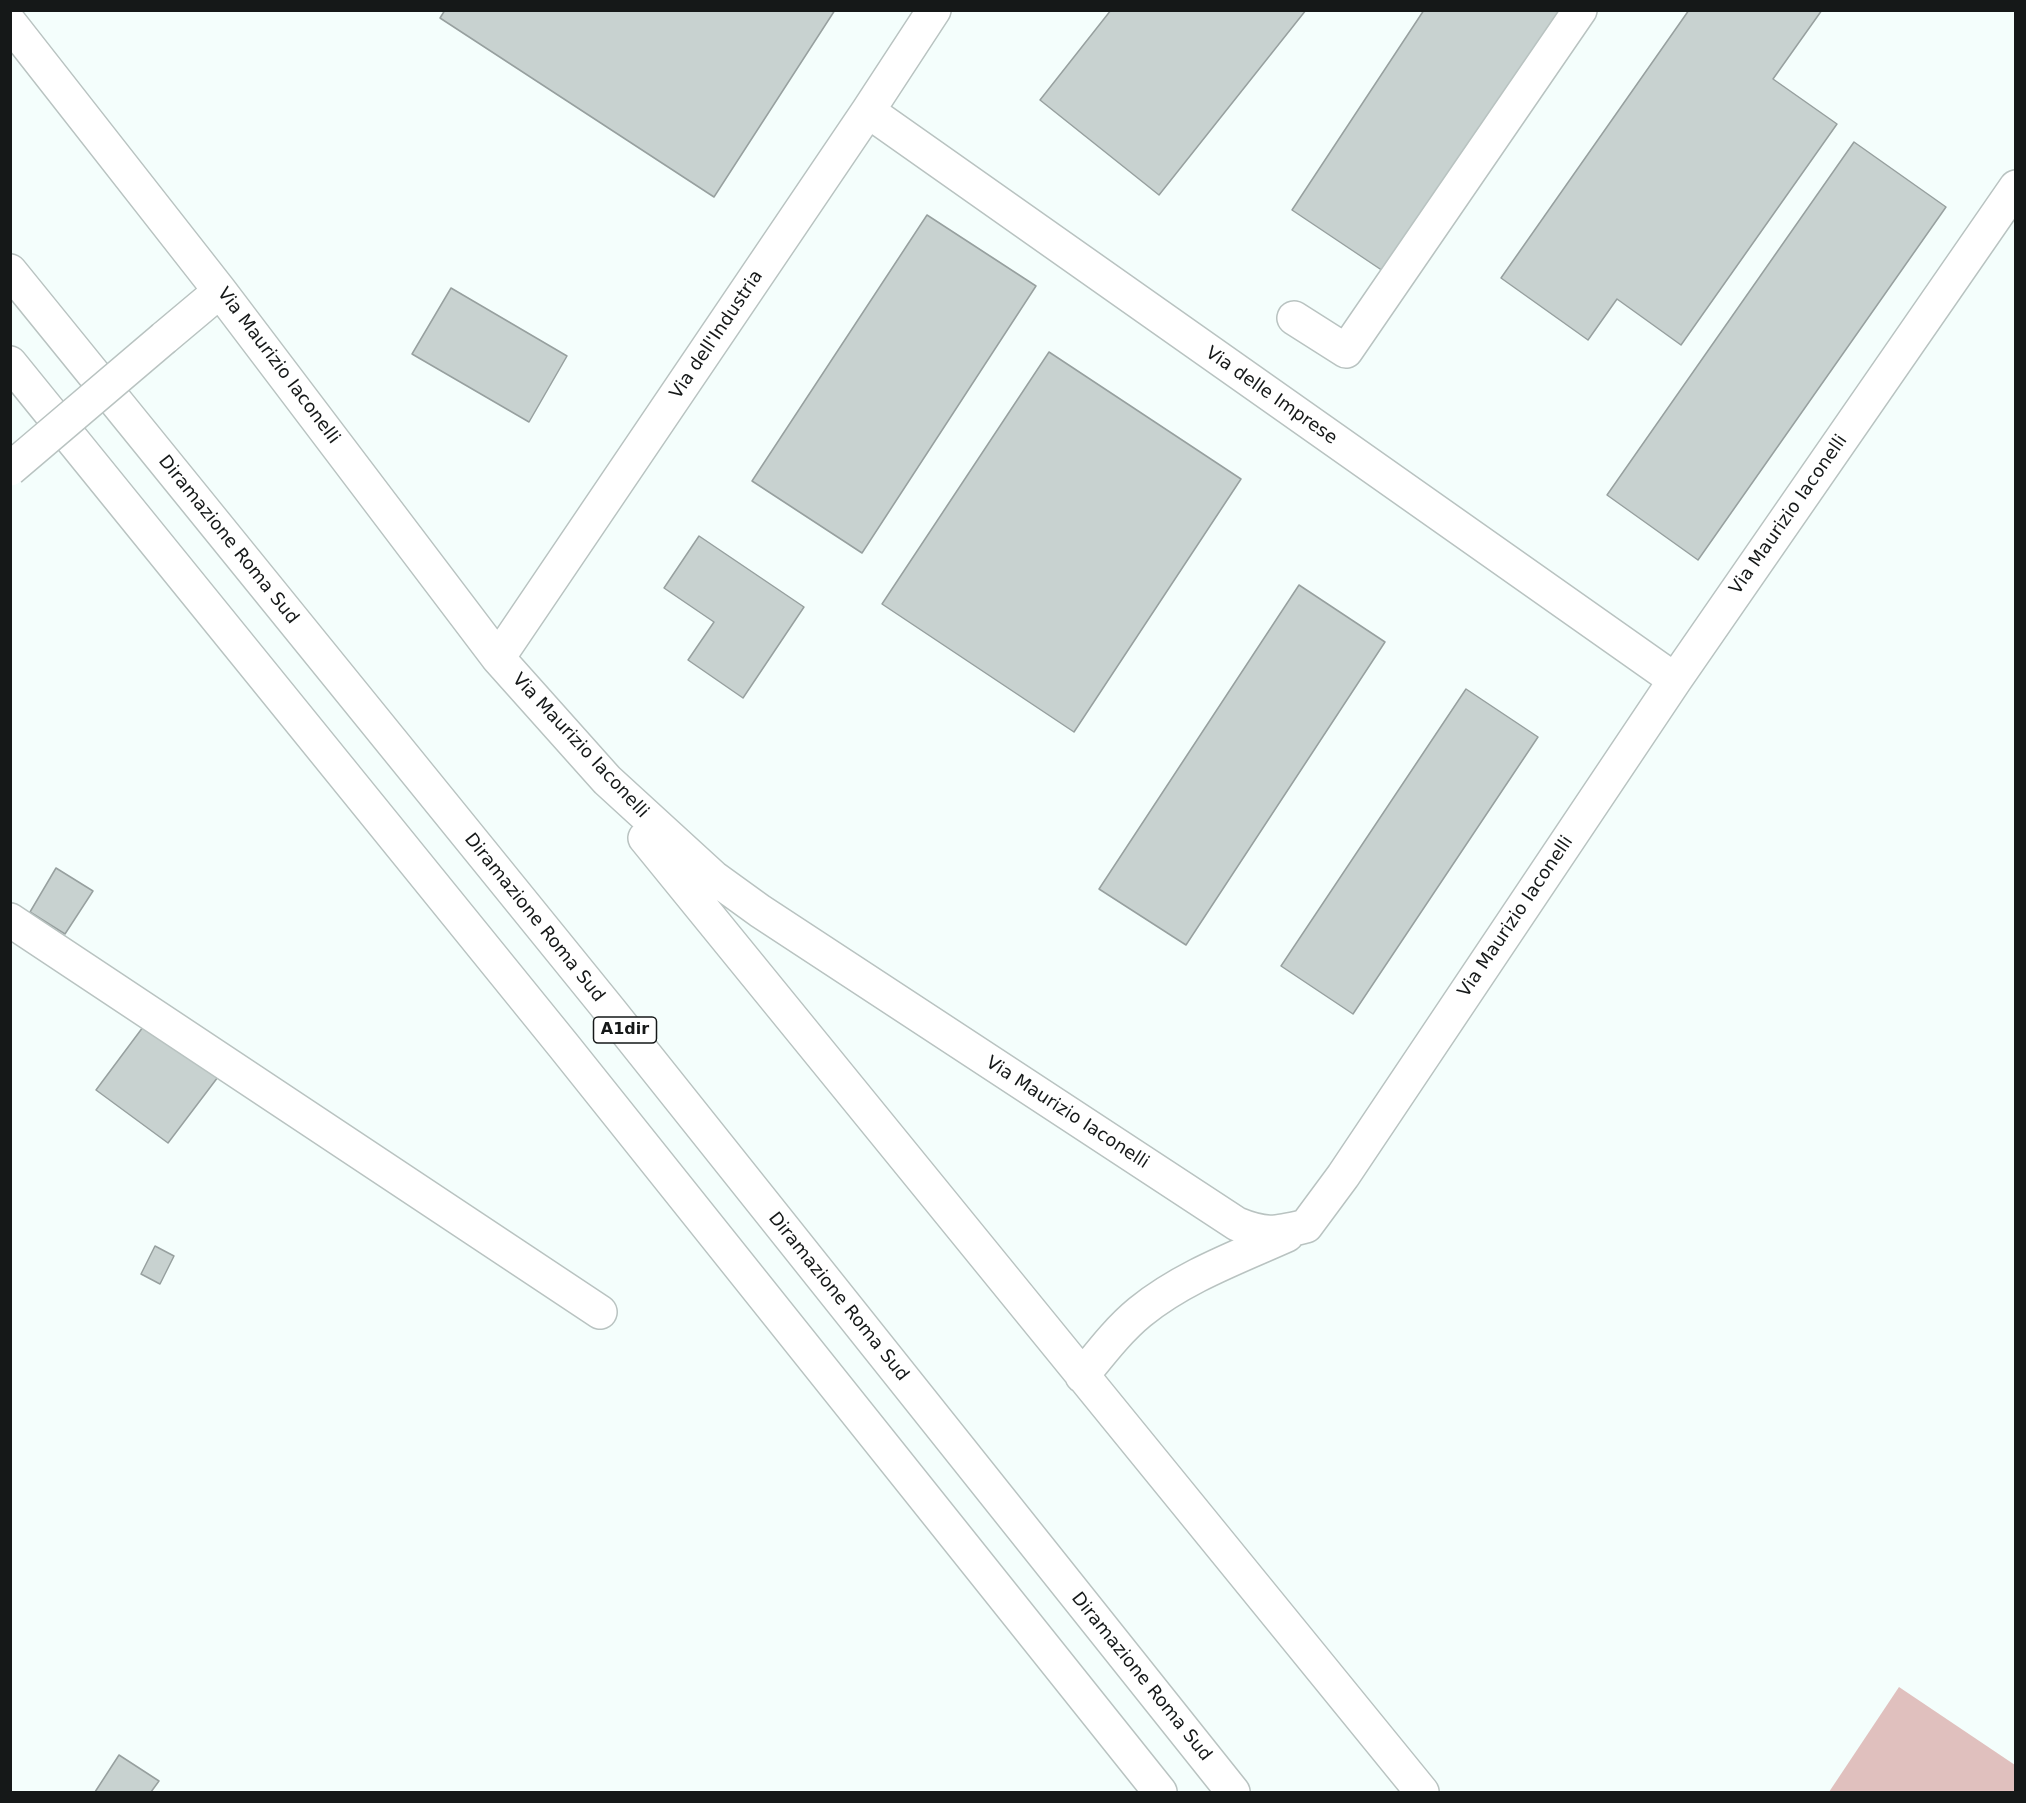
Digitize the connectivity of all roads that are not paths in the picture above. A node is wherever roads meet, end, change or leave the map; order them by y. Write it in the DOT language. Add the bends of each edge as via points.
graph roads {
  1 [pos="934,10"];
  2 [pos="1580,10"];
  3 [pos="10,23"];
  4 [pos="868,111"];
  5 [pos="2016,187"];
  6 [pos="10,272"];
  7 [pos="220,291"];
  8 [pos="1294,318"];
  9 [pos="10,363"];
  10 [pos="10,469"];
  11 [pos="498,658"];
  12 [pos="1675,680"];
  13 [pos="10,920"];
  14 [pos="1306,1226"];
  15 [pos="600,1312"];
  16 [pos="1082,1376"];
  17 [pos="1160,1792"];
  18 [pos="1233,1792"];
  19 [pos="1422,1792"];
  1 -- 4 [label="main road, Via dell'Industria"];
  2 -- 8 [label="main road" via="1346,351"];
  3 -- 7 [label="main road, Via Maurizio Iaconelli"];
  4 -- 11 [label="main road, Via dell'Industria"];
  4 -- 12 [label="main road, Via delle Imprese"];
  5 -- 12 [label="main road, Via Maurizio Iaconelli"];
  6 -- 18 [label="main road, Diramazione Roma Sud / A1dir" via="618,1022"];
  7 -- 10 [label="main road, bridge"];
  7 -- 11 [label="main road, Via Maurizio Iaconelli"];
  9 -- 17 [label="main road, A1dir" via="570,1054"];
  11 -- 14 [label="main road, Via Maurizio Iaconelli" via="607,780 712,877 760,911 1237,1224 1271,1234"];
  11 -- 16 [label="main road"];
  12 -- 14 [label="main road, Via Maurizio Iaconelli"];
  13 -- 15 [label="main road"];
  14 -- 16 [label="main road" via="1198,1276 1150,1305 1119,1332"];
  16 -- 19 [label="main road"];
}
